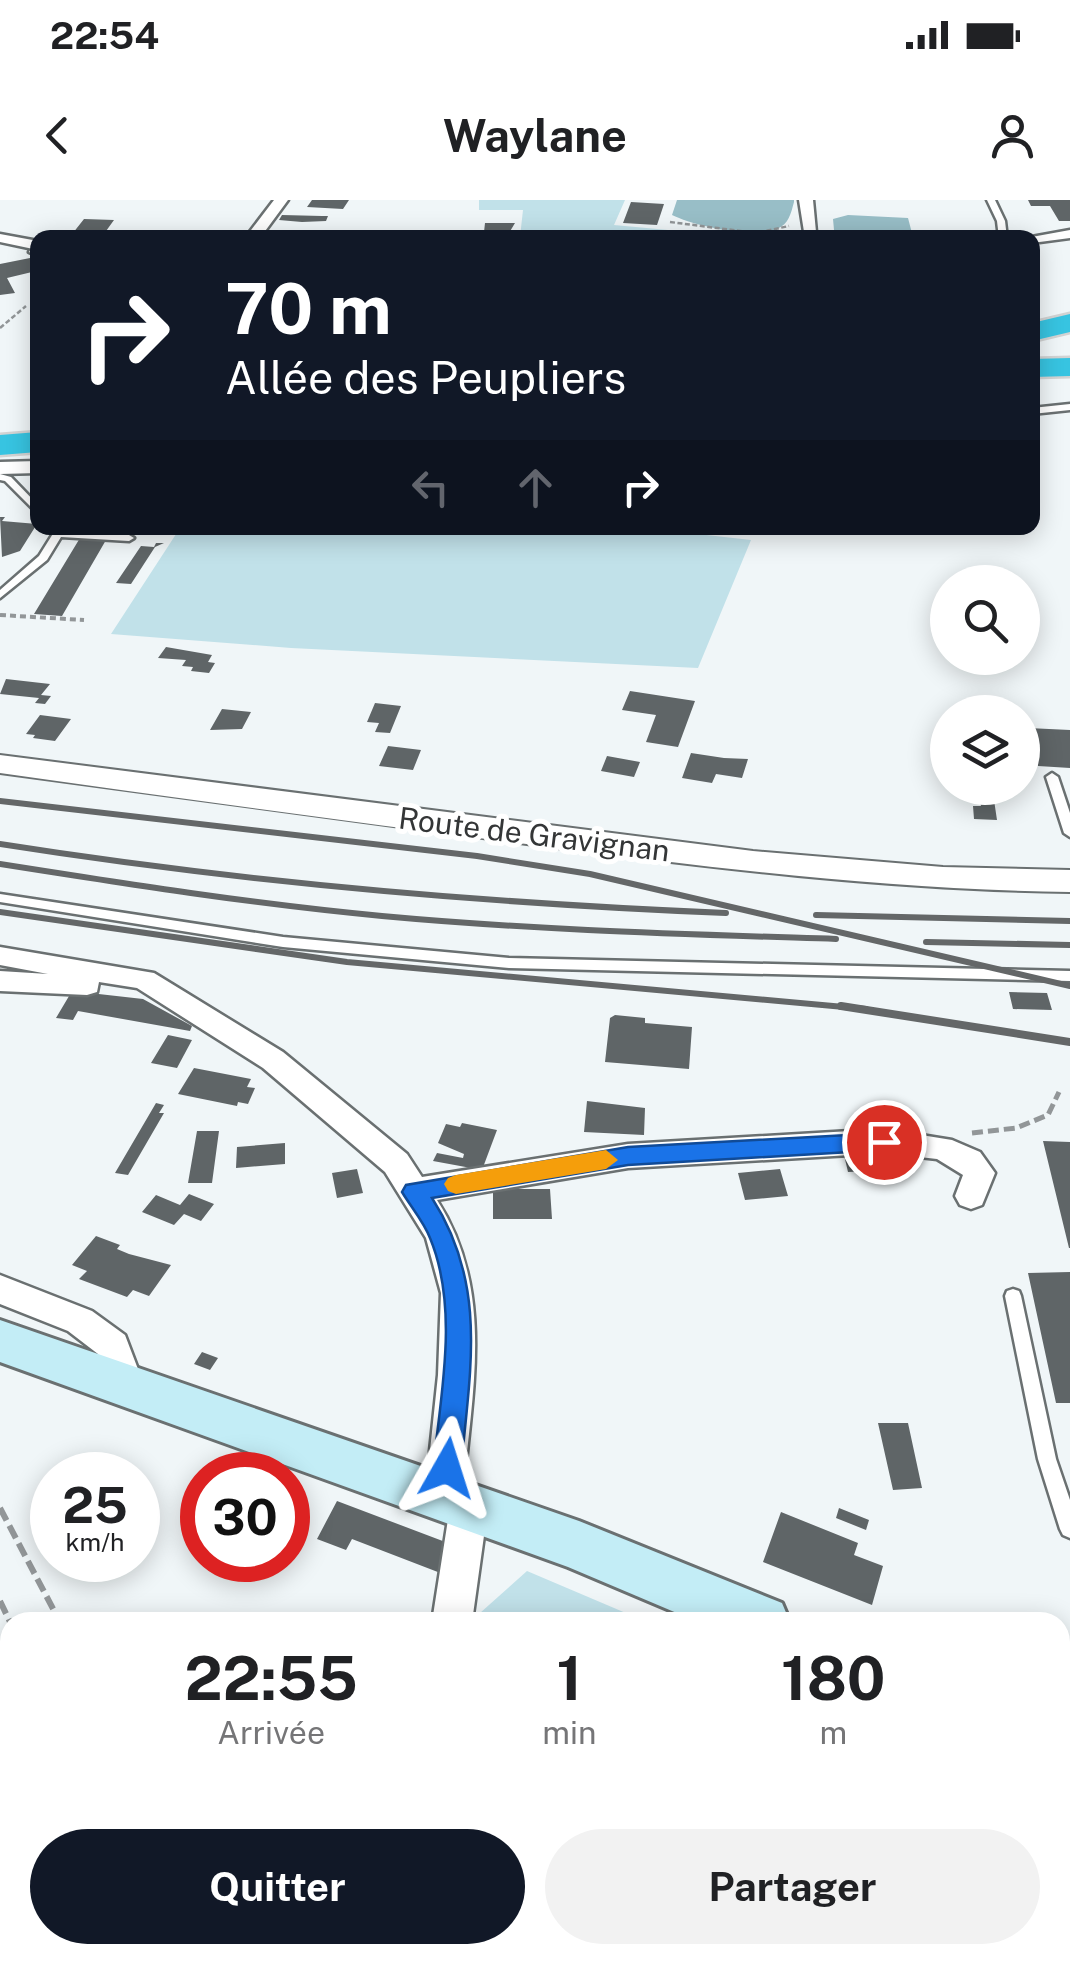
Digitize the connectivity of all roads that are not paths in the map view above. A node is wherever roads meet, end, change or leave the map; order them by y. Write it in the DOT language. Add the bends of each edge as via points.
graph roads {
  1 [pos="281,200"];
  2 [pos="991,200"];
  3 [pos="258,230"];
  4 [pos="1002,230"];
  5 [pos="1070,234"];
  6 [pos="0,238"];
  7 [pos="1040,238"];
  8 [pos="30,244"];
  9 [pos="1070,322"];
  10 [pos="1040,330"];
  11 [pos="1070,346"];
  12 [pos="1040,348"];
  13 [pos="1070,364"];
  14 [pos="1040,366"];
  15 [pos="1070,408"];
  16 [pos="1040,410"];
  17 [pos="30,426"];
  18 [pos="0,428"];
  19 [pos="30,442"];
  20 [pos="0,444"];
  21 [pos="30,467"];
  22 [pos="0,468"];
  23 [pos="0,477"];
  24 [pos="30,502"];
  25 [pos="57,535"];
  26 [pos="76,535"];
  27 [pos="129,538"];
  28 [pos="0,595"];
  29 [pos="0,764"];
  30 [pos="1052,777"];
  31 [pos="1070,833"];
  32 [pos="1070,881"];
  33 [pos="0,898"];
  34 [pos="0,956"];
  35 [pos="1070,976"];
  36 [pos="144,980"];
  37 [pos="0,981"];
  38 [pos="414,1192"];
  39 [pos="971,1196"];
  40 [pos="0,1289"];
  41 [pos="1013,1296"];
  42 [pos="0,1341"];
  43 [pos="126,1385"];
  44 [pos="457,1502"];
  45 [pos="1070,1529"];
  46 [pos="452,1612"];
  47 [pos="738,1612"];
  1 -- 3 [label="street"];
  2 -- 4 [label="lane"];
  5 -- 7 [label="street"];
  6 -- 8 [label="street"];
  9 -- 10 [label="highway"];
  11 -- 12 [label="highway"];
  13 -- 14 [label="highway"];
  15 -- 16 [label="lane"];
  17 -- 18 [label="highway"];
  19 -- 20 [label="highway"];
  21 -- 22 [label="street"];
  23 -- 24 [label="lane"];
  25 -- 28 [label="lane" via="43,558"];
  26 -- 27 [label="lane"];
  29 -- 32 [label="street, Route de Gravignan" via="826,872"];
  30 -- 31 [label="lane"];
  33 -- 35 [label="lane" via="283,942 509,963"];
  34 -- 36 [label="street"];
  36 -- 37 [label="street" via="123,986"];
  36 -- 38 [label="street" via="273,1060 396,1163"];
  38 -- 39 [label="street" via="628,1156 884,1142 941,1148 969,1160 980,1173"];
  38 -- 44 [label="street" via="442,1235 458,1293"];
  40 -- 43 [label="street" via="80,1322 113,1346"];
  41 -- 45 [label="lane" via="1047,1460"];
  42 -- 43 [label="main road"];
  43 -- 44 [label="main road"];
  44 -- 46 [label="street"];
  44 -- 47 [label="main road"];
}
